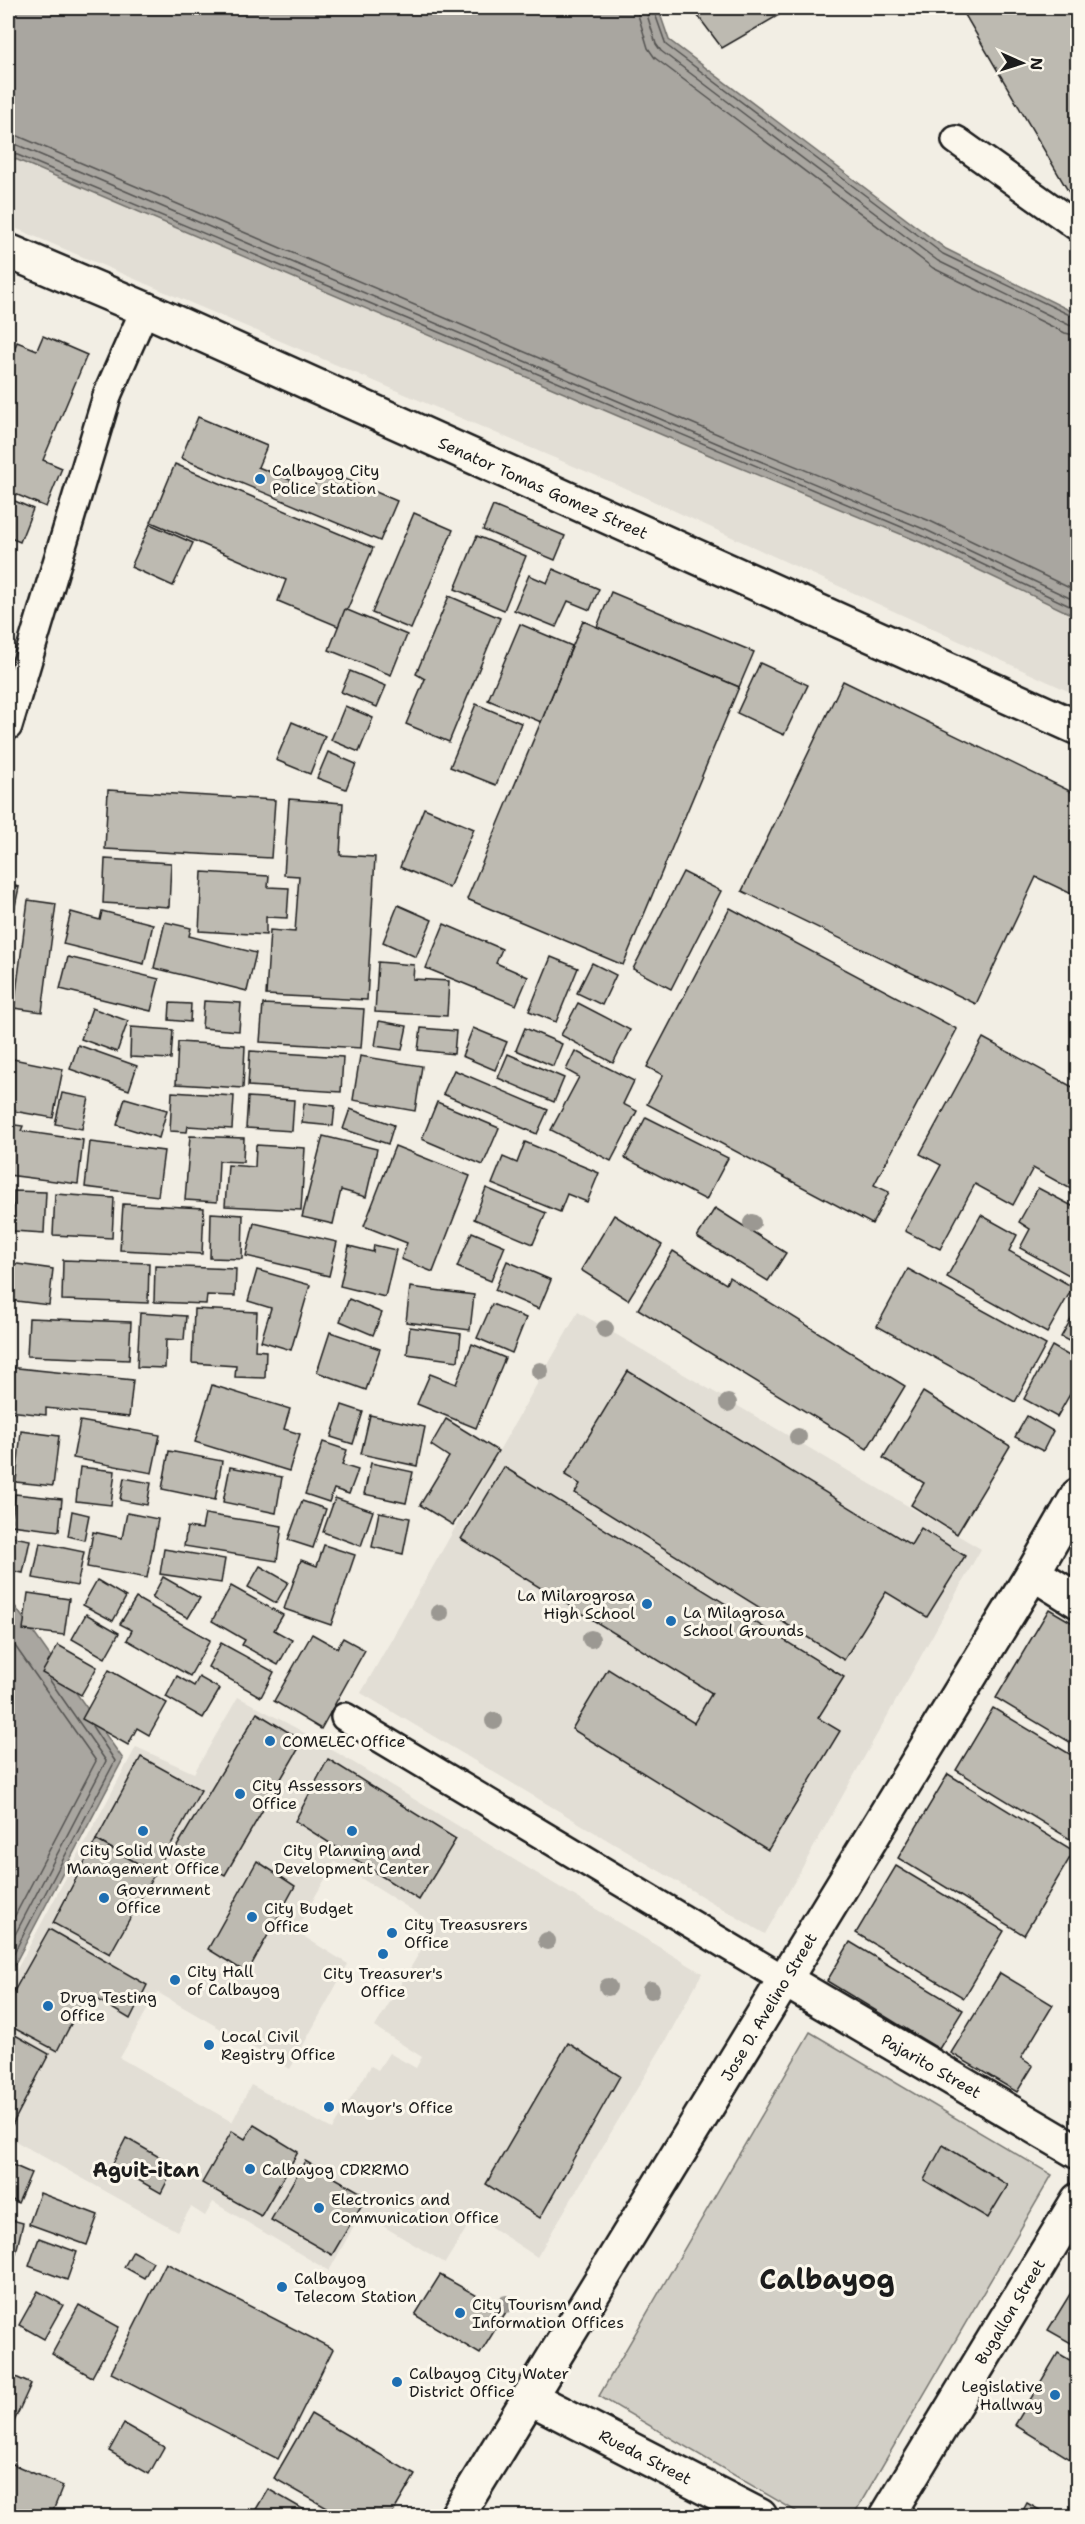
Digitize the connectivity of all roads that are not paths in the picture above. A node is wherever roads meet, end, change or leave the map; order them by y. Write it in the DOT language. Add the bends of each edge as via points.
graph roads {
  1 [pos="956,140"];
  2 [pos="1077,227"];
  3 [pos="8,251"];
  4 [pos="145,309"];
  5 [pos="8,726"];
  6 [pos="1077,728"];
  7 [pos="1077,1495"];
  8 [pos="1033,1573"];
  9 [pos="1077,1601"];
  10 [pos="345,1717"];
  11 [pos="785,1980"];
  12 [pos="1077,2152"];
  13 [pos="1077,2200"];
  14 [pos="530,2397"];
  15 [pos="457,2517"];
  16 [pos="760,2517"];
  17 [pos="887,2517"];
  1 -- 2 [label="lane"];
  3 -- 4 [label="main road, Senator Tomas Gomez Street"];
  4 -- 5 [label="lane" via="108,393"];
  4 -- 6 [label="main road, Senator Tomas Gomez Street"];
  7 -- 8 [label="main road, Jose D. Avelino Street"];
  8 -- 9 [label="main road"];
  8 -- 11 [label="main road, Jose D. Avelino Street"];
  10 -- 11 [label="lane"];
  11 -- 12 [label="main road, Pajarito Street"];
  11 -- 14 [label="main road, Jose D. Avelino Street"];
  13 -- 17 [label="main road, Bugallon Street"];
  14 -- 15 [label="main road, Jose D. Avelino Street"];
  14 -- 16 [label="main road, Rueda Street"];
}
